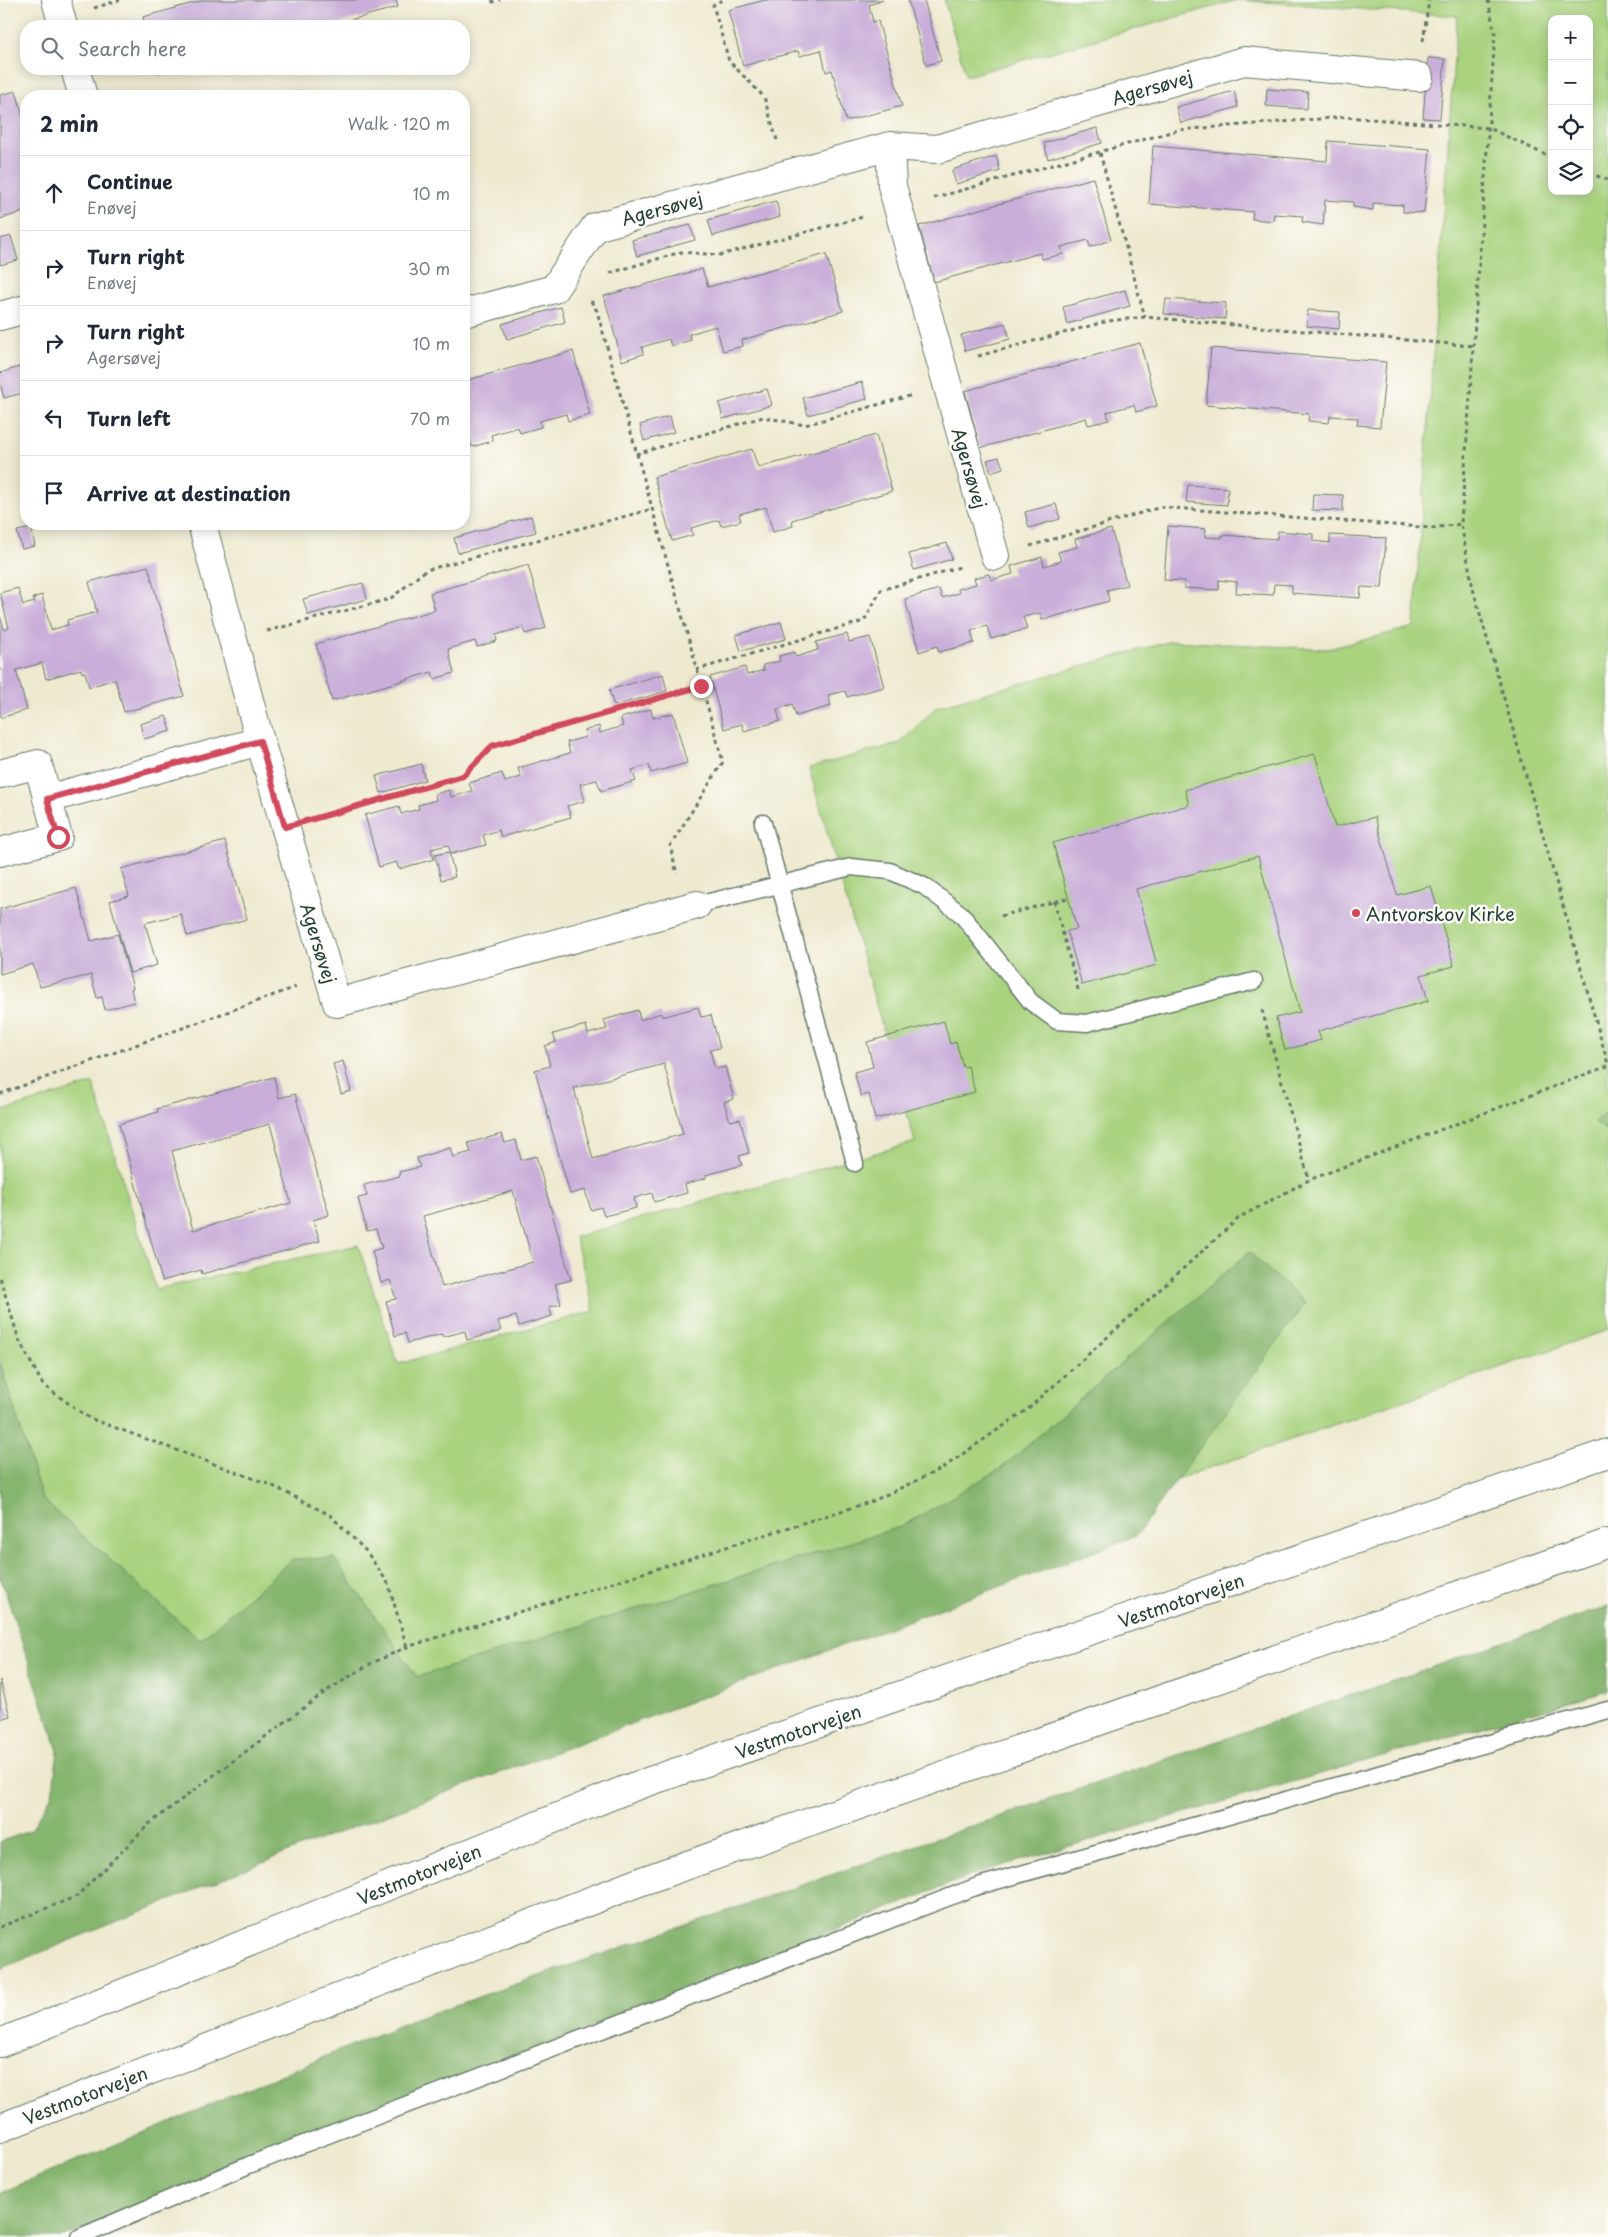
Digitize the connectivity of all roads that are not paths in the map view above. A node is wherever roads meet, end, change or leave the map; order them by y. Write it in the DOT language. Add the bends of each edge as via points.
graph roads {
  1 [pos="56,0"];
  2 [pos="61,20"];
  3 [pos="77,75"];
  4 [pos="1419,76"];
  5 [pos="80,90"];
  6 [pos="890,146"];
  7 [pos="20,311"];
  8 [pos="470,311"];
  9 [pos="0,316"];
  10 [pos="204,530"];
  11 [pos="994,556"];
  12 [pos="260,741"];
  13 [pos="0,774"];
  14 [pos="47,799"];
  15 [pos="763,823"];
  16 [pos="0,852"];
  17 [pos="780,884"];
  18 [pos="692,906"];
  19 [pos="1254,981"];
  20 [pos="855,1163"];
  21 [pos="1608,1453"];
  22 [pos="1608,1542"];
  23 [pos="1608,1710"];
  24 [pos="0,2043"];
  25 [pos="0,2128"];
  26 [pos="80,2237"];
  1 -- 2 [label="main road"];
  3 -- 5 [label="main road"];
  4 -- 6 [label="main road, Agersøvej" via="1244,61 937,149"];
  6 -- 8 [label="main road, Agersøvej" via="595,227 554,289"];
  6 -- 11 [label="main road, Agersøvej" via="892,186"];
  7 -- 9 [label="main road"];
  10 -- 12 [label="main road, Agersøvej"];
  12 -- 14 [label="main road"];
  12 -- 18 [label="main road, Agersøvej" via="337,1003"];
  13 -- 14 [label="main road" via="38,764"];
  14 -- 16 [label="main road" via="58,837"];
  15 -- 17 [label="lane"];
  17 -- 18 [label="lane"];
  17 -- 19 [label="lane" via="851,867 890,871 924,886 961,914 1031,1002 1057,1021 1087,1023"];
  17 -- 20 [label="lane"];
  21 -- 24 [label="main road, Vestmotorvejen" via="630,1788"];
  22 -- 25 [label="main road, Vestmotorvejen" via="642,1881"];
  23 -- 26 [label="lane" via="978,1886 249,2165"];
}
